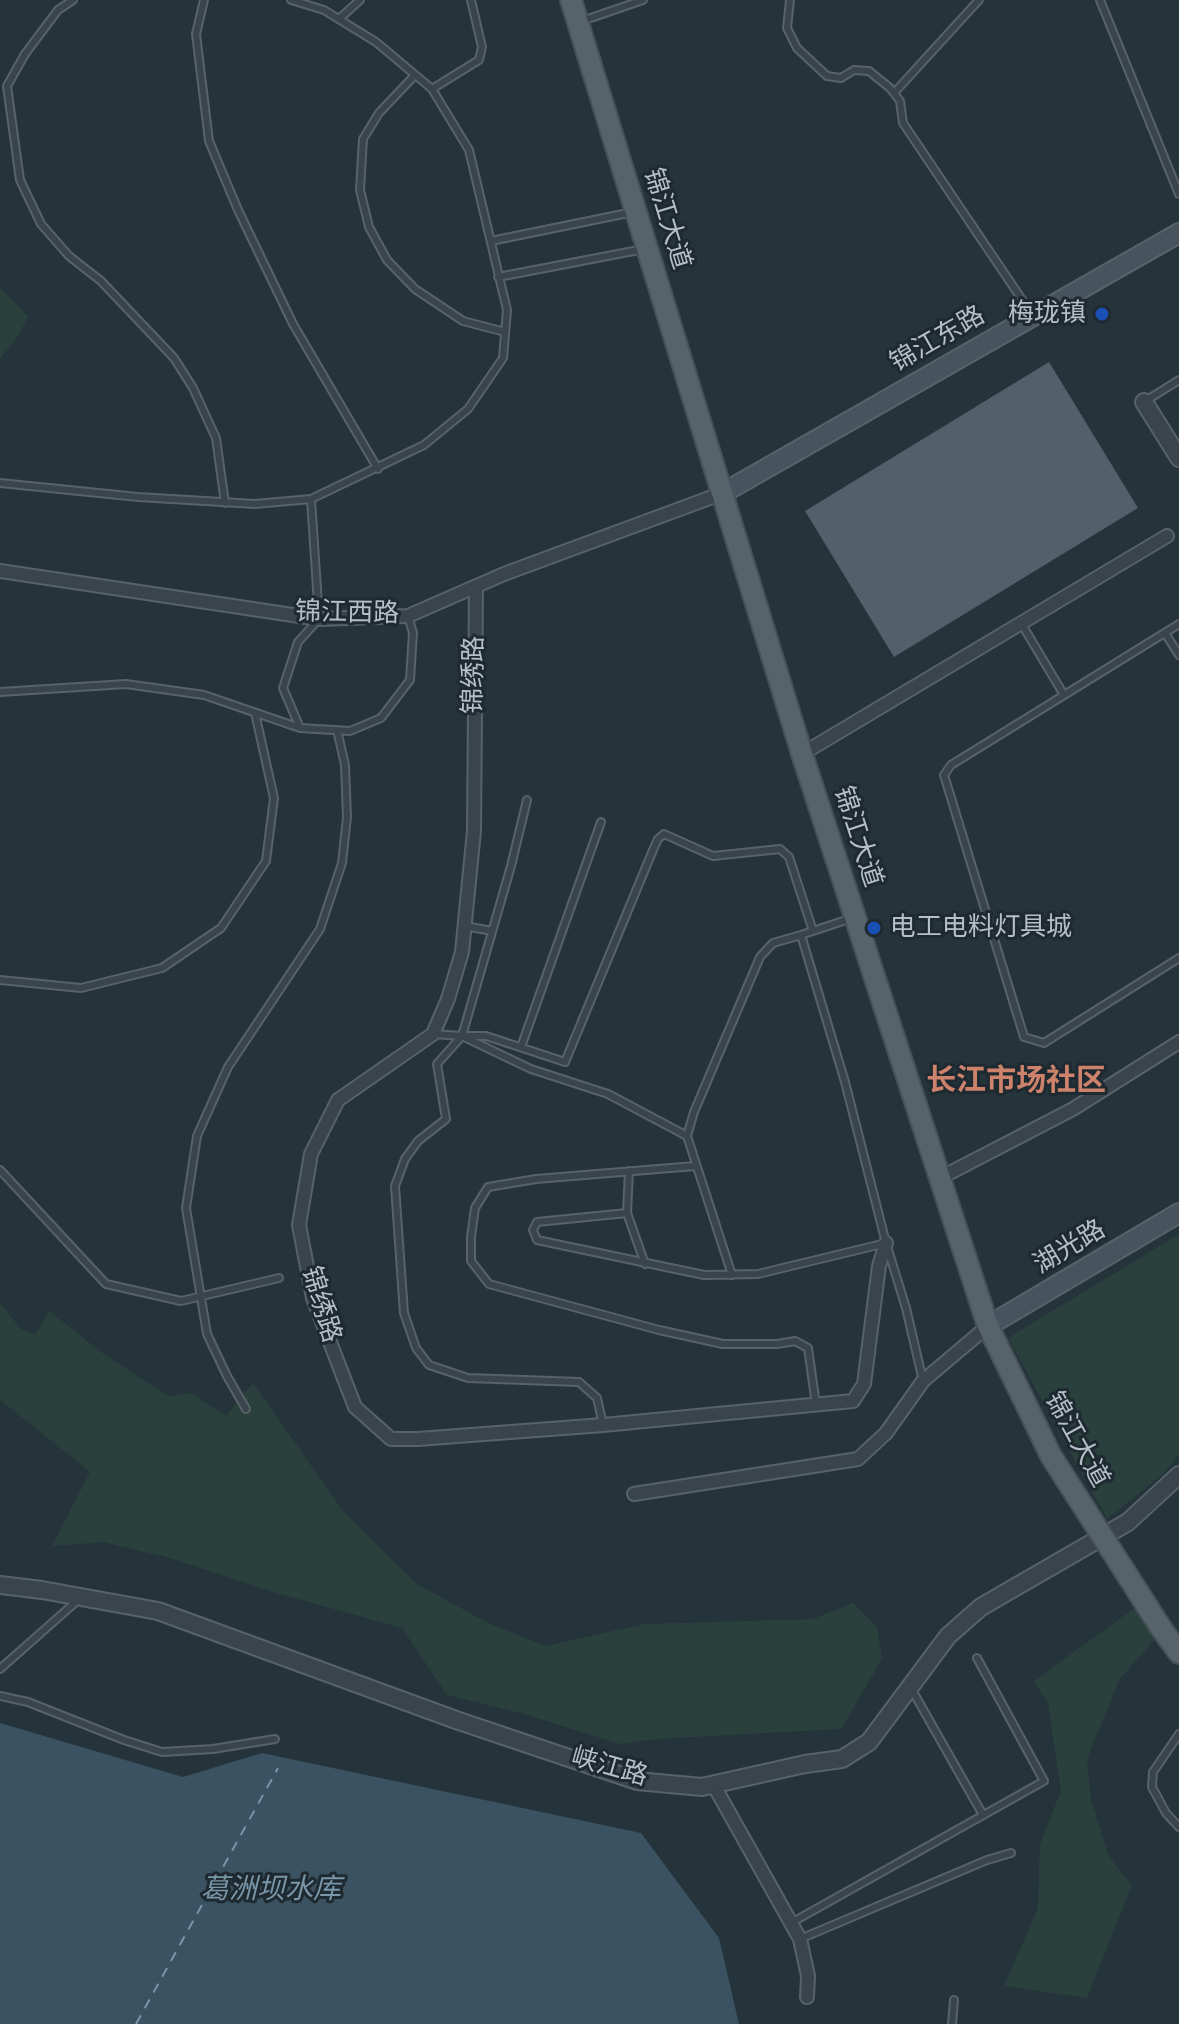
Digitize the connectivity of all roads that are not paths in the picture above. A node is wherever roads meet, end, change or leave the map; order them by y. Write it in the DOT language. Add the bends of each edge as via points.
graph roads {
  1 [pos="73,0"];
  2 [pos="204,0"];
  3 [pos="291,0"];
  4 [pos="360,0"];
  5 [pos="471,0"];
  6 [pos="571,0"];
  7 [pos="643,0"];
  8 [pos="790,0"];
  9 [pos="979,0"];
  10 [pos="1100,0"];
  11 [pos="339,19"];
  12 [pos="578,22"];
  13 [pos="415,75"];
  14 [pos="432,89"];
  15 [pos="894,93"];
  16 [pos="1179,194"];
  17 [pos="636,211"];
  18 [pos="1179,233"];
  19 [pos="491,241"];
  20 [pos="648,249"];
  21 [pos="498,277"];
  22 [pos="1033,316"];
  23 [pos="505,332"];
  24 [pos="1179,380"];
  25 [pos="1144,402"];
  26 [pos="1179,458"];
  27 [pos="378,469"];
  28 [pos="0,483"];
  29 [pos="723,493"];
  30 [pos="311,499"];
  31 [pos="225,503"];
  32 [pos="1167,536"];
  33 [pos="0,571"];
  34 [pos="476,587"];
  35 [pos="408,616"];
  36 [pos="319,619"];
  37 [pos="1021,623"];
  38 [pos="1179,624"];
  39 [pos="1165,633"];
  40 [pos="1179,655"];
  41 [pos="0,692"];
  42 [pos="1064,695"];
  43 [pos="255,713"];
  44 [pos="300,728"];
  45 [pos="337,730"];
  46 [pos="802,754"];
  47 [pos="527,800"];
  48 [pos="601,822"];
  49 [pos="855,917"];
  50 [pos="465,926"];
  51 [pos="492,931"];
  52 [pos="813,931"];
  53 [pos="801,935"];
  54 [pos="1179,958"];
  55 [pos="0,980"];
  56 [pos="433,1034"];
  57 [pos="462,1036"];
  58 [pos="1179,1042"];
  59 [pos="521,1047"];
  60 [pos="687,1136"];
  61 [pos="695,1166"];
  62 [pos="0,1170"];
  63 [pos="629,1171"];
  64 [pos="940,1178"];
  65 [pos="627,1213"];
  66 [pos="1179,1213"];
  67 [pos="886,1243"];
  68 [pos="645,1264"];
  69 [pos="732,1275"];
  70 [pos="279,1278"];
  71 [pos="200,1296"];
  72 [pos="988,1326"];
  73 [pos="923,1381"];
  74 [pos="816,1405"];
  75 [pos="246,1409"];
  76 [pos="603,1425"];
  77 [pos="1179,1475"];
  78 [pos="634,1494"];
  79 [pos="0,1585"];
  80 [pos="82,1597"];
  81 [pos="1179,1653"];
  82 [pos="977,1658"];
  83 [pos="0,1669"];
  84 [pos="911,1688"];
  85 [pos="0,1696"];
  86 [pos="1179,1734"];
  87 [pos="275,1739"];
  88 [pos="713,1784"];
  89 [pos="983,1815"];
  90 [pos="1179,1827"];
  91 [pos="1011,1853"];
  92 [pos="791,1923"];
  93 [pos="800,1939"];
  94 [pos="807,1997"];
  95 [pos="954,2000"];
  96 [pos="952,2024"];
  1 -- 31 [label="lane" via="58,10 7,86 20,180 41,224 180,368 216,438"];
  2 -- 27 [label="lane" via="196,34 209,141 293,324"];
  3 -- 11 [label="lane"];
  4 -- 11 [label="lane"];
  5 -- 14 [label="lane" via="482,47 479,60"];
  6 -- 12 [label="main road, 锦江大道"];
  7 -- 12 [label="lane"];
  8 -- 15 [label="lane" via="787,28 797,48 827,76 869,71"];
  9 -- 15 [label="lane"];
  10 -- 16 [label="lane"];
  11 -- 13 [label="lane"];
  12 -- 17 [label="main road, 锦江大道"];
  13 -- 14 [label="lane"];
  13 -- 23 [label="lane" via="363,139 360,190 369,227 387,260 415,289 463,321"];
  14 -- 19 [label="lane" via="469,150"];
  15 -- 22 [label="lane" via="903,123"];
  17 -- 19 [label="lane"];
  17 -- 20 [label="main road, 锦江大道"];
  18 -- 22 [label="main road, 锦江东路"];
  19 -- 21 [label="lane"];
  20 -- 21 [label="lane"];
  20 -- 29 [label="main road, 锦江大道"];
  21 -- 23 [label="lane" via="507,310"];
  22 -- 29 [label="main road, 锦江东路"];
  23 -- 27 [label="lane" via="503,358 468,409 424,445"];
  24 -- 25 [label="lane"];
  25 -- 26 [label="street"];
  27 -- 30 [label="lane"];
  28 -- 31 [label="lane"];
  29 -- 34 [label="street, 锦江西路"];
  29 -- 46 [label="main road, 锦江大道"];
  30 -- 31 [label="lane"];
  30 -- 36 [label="lane"];
  32 -- 37 [label="street"];
  33 -- 36 [label="street, 锦江西路"];
  34 -- 35 [label="street, 锦江西路"];
  34 -- 50 [label="street, 锦绣路" via="474,831"];
  35 -- 36 [label="street, 锦江西路"];
  35 -- 45 [label="lane" via="413,633 410,680 381,718 350,731"];
  36 -- 44 [label="lane" via="298,642 283,688"];
  37 -- 42 [label="lane"];
  37 -- 46 [label="street"];
  38 -- 39 [label="lane"];
  39 -- 40 [label="lane"];
  39 -- 42 [label="lane"];
  41 -- 43 [label="lane" via="126,684 204,695"];
  42 -- 54 [label="lane" via="951,765 944,775 1024,1037 1044,1043"];
  43 -- 44 [label="lane"];
  43 -- 55 [label="lane" via="274,798 266,861 221,928 162,968 81,988"];
  44 -- 45 [label="lane"];
  45 -- 71 [label="lane" via="347,817 342,863 320,929 228,1067 197,1136 186,1208"];
  46 -- 49 [label="main road, 锦江大道"];
  47 -- 51 [label="lane"];
  48 -- 59 [label="lane"];
  49 -- 52 [label="lane"];
  49 -- 64 [label="main road, 锦江大道"];
  50 -- 51 [label="lane"];
  50 -- 56 [label="street, 锦绣路" via="459,964"];
  51 -- 57 [label="lane"];
  52 -- 53 [label="lane"];
  52 -- 59 [label="lane" via="789,857 780,849 713,856 664,834 565,1062"];
  53 -- 60 [label="lane" via="773,943 760,957"];
  53 -- 67 [label="lane"];
  56 -- 57 [label="lane"];
  56 -- 76 [label="street, 锦绣路" via="338,1100 311,1154 299,1225 313,1298 355,1407 391,1439"];
  57 -- 59 [label="lane" via="486,1036"];
  57 -- 60 [label="lane" via="531,1069 608,1094"];
  57 -- 76 [label="lane" via="437,1064 446,1119 418,1141 395,1186 404,1313 416,1348 429,1365 468,1378 579,1382 597,1398"];
  58 -- 64 [label="street" via="1073,1109"];
  60 -- 61 [label="lane"];
  61 -- 63 [label="lane"];
  61 -- 69 [label="lane"];
  62 -- 71 [label="lane" via="106,1284 181,1301"];
  63 -- 65 [label="lane"];
  63 -- 74 [label="lane" via="488,1187 475,1208 471,1261 489,1284 659,1330 723,1344 795,1341 808,1348"];
  64 -- 72 [label="main road, 锦江大道"];
  65 -- 68 [label="lane"];
  65 -- 68 [label="lane" via="537,1222 533,1230 537,1240"];
  66 -- 72 [label="main road, 湖光路"];
  67 -- 69 [label="lane" via="758,1274"];
  67 -- 73 [label="lane"];
  67 -- 74 [label="street, 锦绣路" via="864,1384 853,1401"];
  68 -- 69 [label="lane"];
  70 -- 71 [label="lane"];
  71 -- 75 [label="lane" via="207,1334"];
  72 -- 73 [label="street"];
  72 -- 81 [label="main road, 锦江大道, bridge" via="1051,1456"];
  73 -- 78 [label="street" via="886,1433 858,1459"];
  74 -- 76 [label="street, 锦绣路"];
  77 -- 84 [label="street, 峡江路" via="1128,1522 981,1607 948,1636"];
  79 -- 80 [label="street, 峡江路"];
  80 -- 83 [label="lane"];
  80 -- 88 [label="street, 峡江路" via="158,1611 637,1781"];
  82 -- 89 [label="lane" via="1044,1781"];
  84 -- 88 [label="street, 峡江路" via="869,1742 842,1759"];
  84 -- 89 [label="lane"];
  85 -- 87 [label="lane" via="162,1752"];
  86 -- 90 [label="lane" via="1153,1772 1152,1787"];
  88 -- 92 [label="street"];
  89 -- 92 [label="lane"];
  91 -- 93 [label="lane"];
  92 -- 93 [label="street"];
  93 -- 94 [label="street"];
  95 -- 96 [label="lane"];
}
